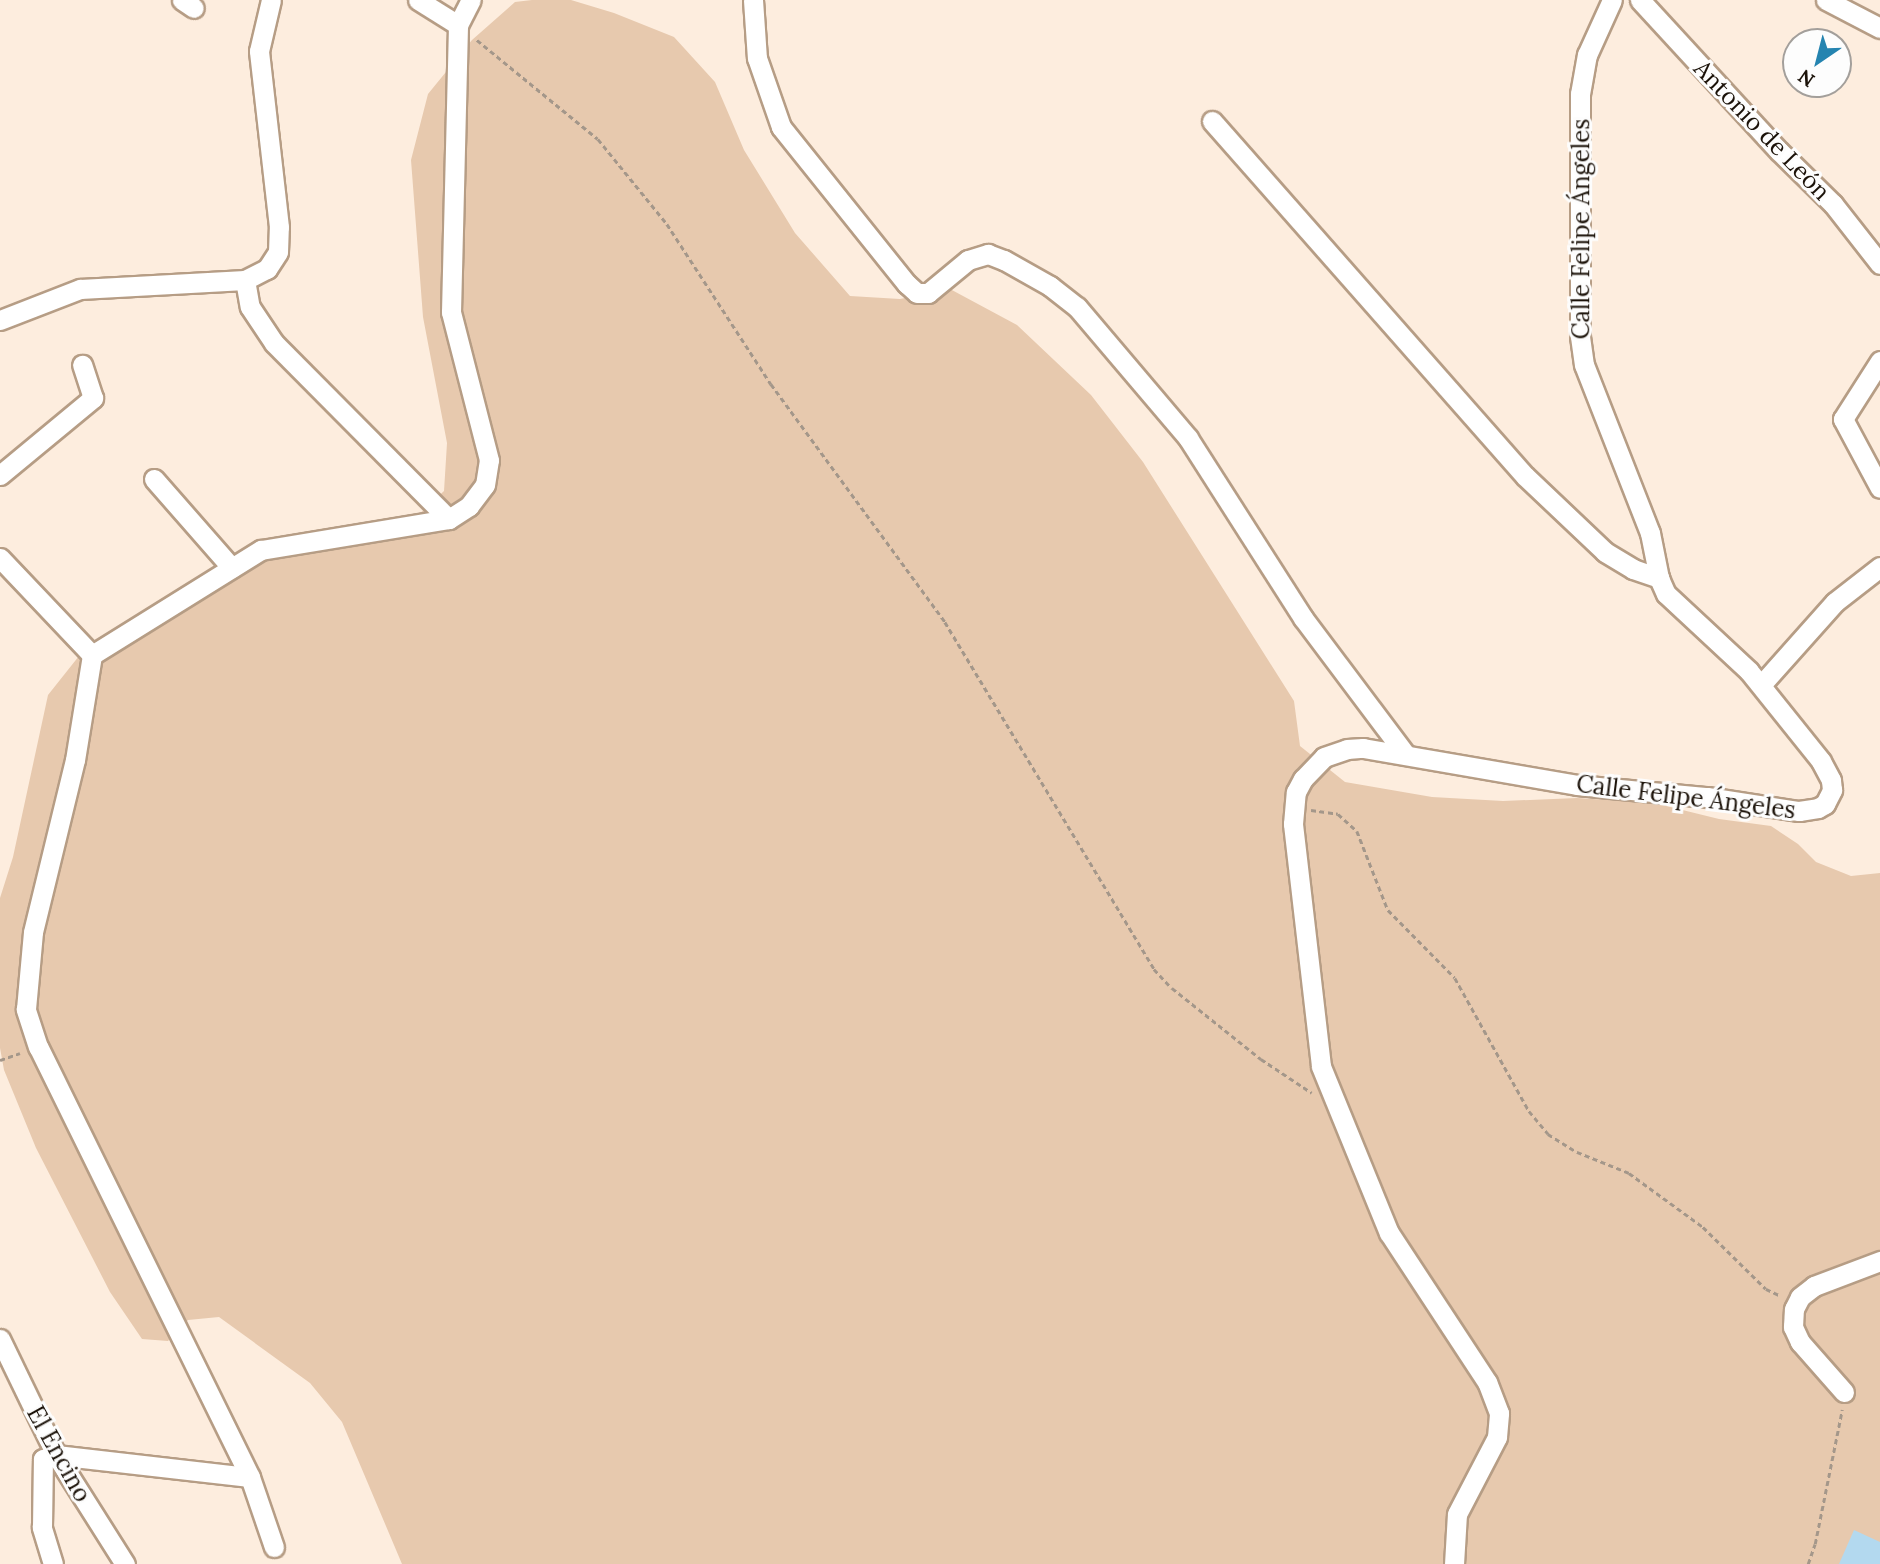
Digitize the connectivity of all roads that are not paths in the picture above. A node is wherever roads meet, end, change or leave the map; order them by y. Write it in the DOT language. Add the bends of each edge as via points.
graph roads {
  1 [pos="286,0"];
  2 [pos="418,0"];
  3 [pos="471,0"];
  4 [pos="753,0"];
  5 [pos="1612,0"];
  6 [pos="1640,0"];
  7 [pos="1826,0"];
  8 [pos="268,8"];
  9 [pos="458,25"];
  10 [pos="1880,28"];
  11 [pos="1212,121"];
  12 [pos="1880,264"];
  13 [pos="245,280"];
  14 [pos="0,320"];
  15 [pos="1880,361"];
  16 [pos="82,365"];
  17 [pos="0,475"];
  18 [pos="154,479"];
  19 [pos="1880,488"];
  20 [pos="449,519"];
  21 [pos="0,558"];
  22 [pos="1880,567"];
  23 [pos="232,568"];
  24 [pos="1659,578"];
  25 [pos="92,655"];
  26 [pos="1761,685"];
  27 [pos="1405,754"];
  28 [pos="1880,1261"];
  29 [pos="0,1339"];
  30 [pos="1844,1392"];
  31 [pos="55,1455"];
  32 [pos="250,1477"];
  33 [pos="274,1547"];
  34 [pos="53,1564"];
  35 [pos="125,1564"];
  36 [pos="1454,1564"];
  1 -- 8 [label="street"];
  2 -- 9 [label="street"];
  3 -- 9 [label="street"];
  4 -- 27 [label="street" via="757,58 776,118 907,284 917,293 928,293 968,260 988,254 1050,286 1077,307 1188,438 1303,618"];
  5 -- 24 [label="street, Calle Felipe Ángeles" via="1587,55 1580,94 1580,336 1591,385 1650,533"];
  6 -- 12 [label="street, Antonio de León" via="1833,204"];
  7 -- 10 [label="street"];
  8 -- 13 [label="street" via="259,51 278,252 267,269"];
  9 -- 20 [label="street" via="451,312 489,460 485,485 469,506"];
  11 -- 24 [label="street" via="1525,476 1605,552"];
  13 -- 14 [label="street" via="80,289"];
  13 -- 20 [label="street" via="250,307 274,343"];
  15 -- 19 [label="street" via="1843,419"];
  16 -- 17 [label="street" via="93,398"];
  18 -- 23 [label="street"];
  20 -- 23 [label="street" via="261,550"];
  21 -- 25 [label="street"];
  22 -- 26 [label="street" via="1835,602"];
  23 -- 25 [label="street"];
  24 -- 26 [label="street, Calle Felipe Ángeles" via="1673,602"];
  25 -- 32 [label="street" via="75,760 33,932 26,1009 38,1047"];
  26 -- 27 [label="street, Calle Felipe Ángeles" via="1828,771 1832,790 1818,808 1799,811 1577,785"];
  27 -- 36 [label="street, Calle Felipe Ángeles" via="1363,748 1324,757 1303,779 1294,816 1321,1066 1388,1233 1496,1400 1500,1426 1457,1514"];
  28 -- 30 [label="street" via="1814,1286 1800,1297 1792,1319 1795,1335 1806,1351"];
  29 -- 31 [label="street, El Encino"];
  31 -- 32 [label="street"];
  31 -- 34 [label="street" via="43,1459 42,1527"];
  31 -- 35 [label="street, El Encino"];
  32 -- 33 [label="street"];
}
